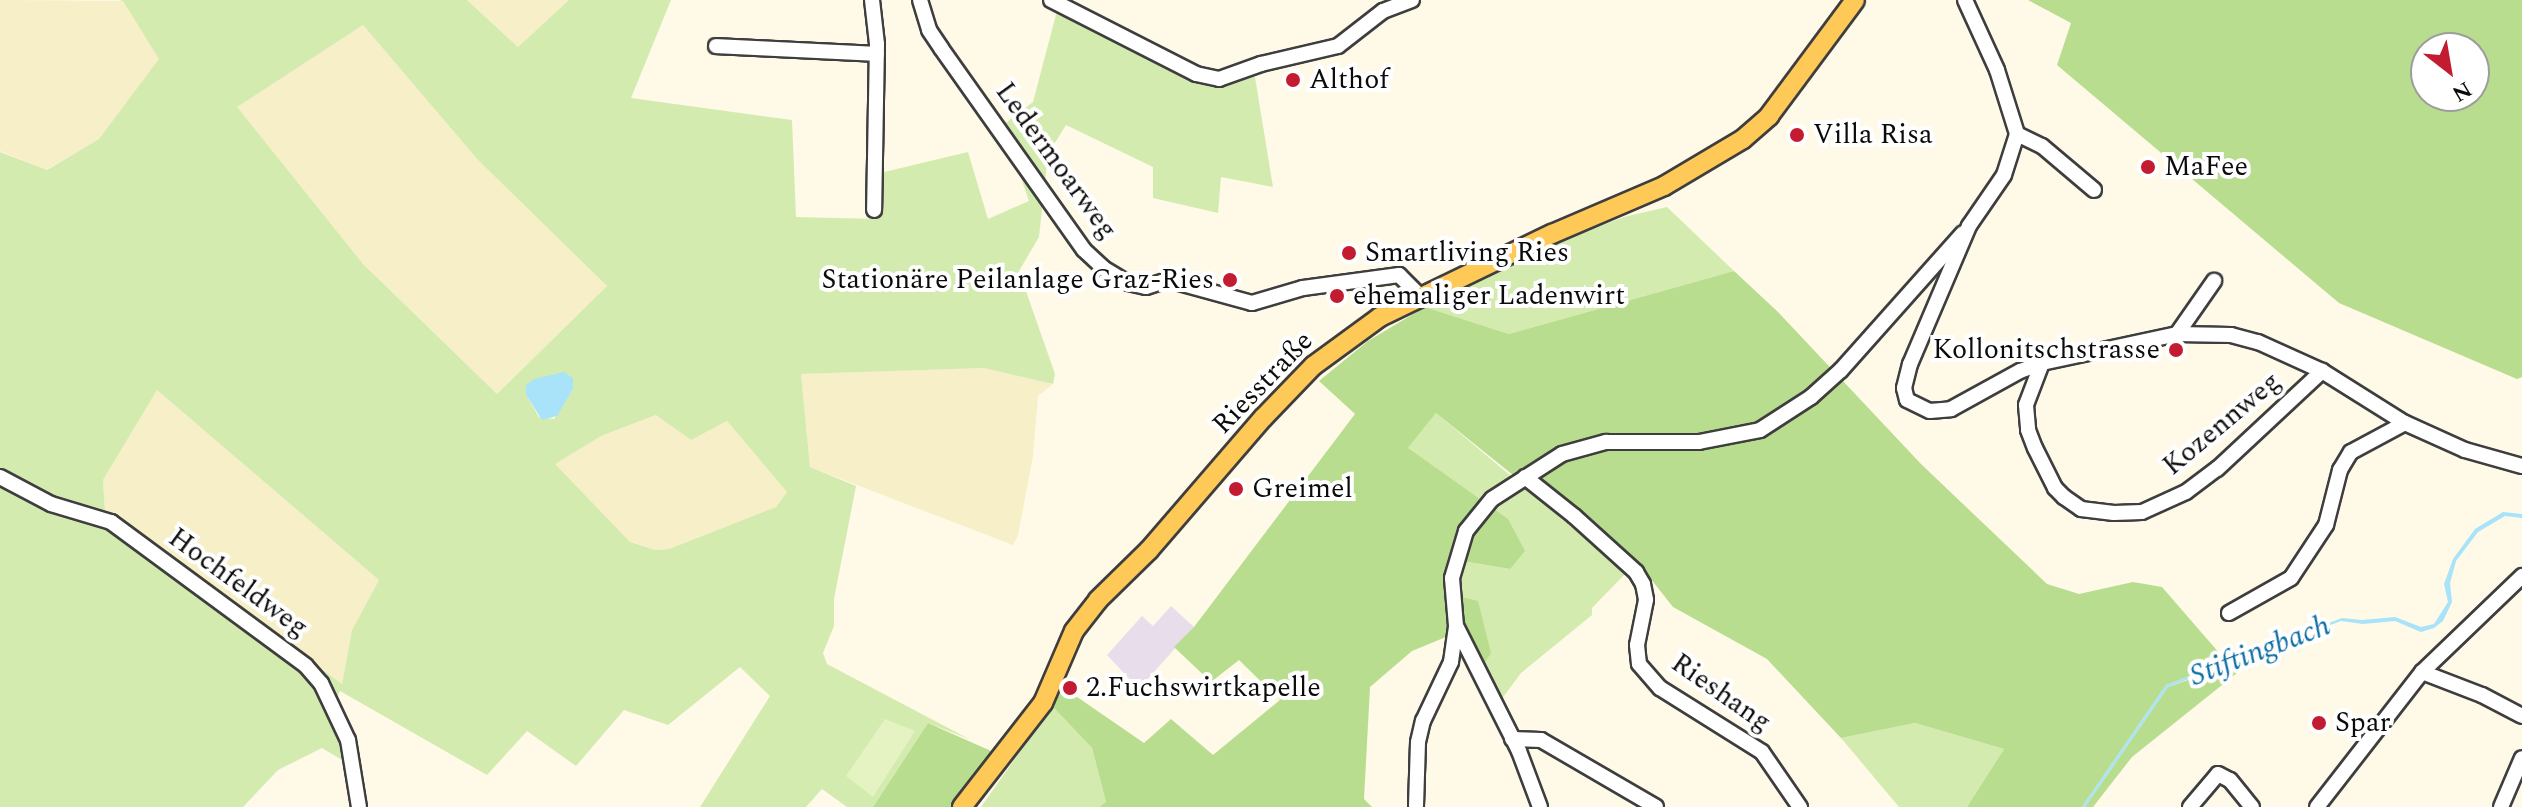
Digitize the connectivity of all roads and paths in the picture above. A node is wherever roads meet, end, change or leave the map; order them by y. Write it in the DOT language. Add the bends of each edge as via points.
graph roads {
  1 [pos="872,0"];
  2 [pos="920,0"];
  3 [pos="1051,0"];
  4 [pos="1412,0"];
  5 [pos="1855,0"];
  6 [pos="1965,0"];
  7 [pos="716,46"];
  8 [pos="877,54"];
  9 [pos="2017,134"];
  10 [pos="2094,190"];
  11 [pos="874,210"];
  12 [pos="1969,226"];
  13 [pos="2214,281"];
  14 [pos="1420,296"];
  15 [pos="2177,334"];
  16 [pos="2042,363"];
  17 [pos="2322,371"];
  18 [pos="2405,423"];
  19 [pos="2522,466"];
  20 [pos="0,477"];
  21 [pos="1525,477"];
  22 [pos="2522,576"];
  23 [pos="2229,613"];
  24 [pos="1456,626"];
  25 [pos="2422,672"];
  26 [pos="2522,716"];
  27 [pos="1512,739"];
  28 [pos="2522,758"];
  29 [pos="1416,806"];
  30 [pos="359,807"];
  31 [pos="962,807"];
  32 [pos="1540,807"];
  33 [pos="1656,807"];
  34 [pos="1800,807"];
  35 [pos="2190,807"];
  36 [pos="2252,807"];
  37 [pos="2317,807"];
  38 [pos="2501,807"];
  1 -- 8 [label="street"];
  2 -- 14 [label="street, Ledermoarweg" via="929,30 1084,250 1128,283 1146,287 1168,280 1252,303 1303,288 1399,275"];
  3 -- 4 [label="street" via="1196,74 1219,79 1338,46 1383,11"];
  5 -- 14 [label="main road, Riesstraße" via="1769,116 1743,139 1664,186"];
  6 -- 9 [label="street" via="1997,70"];
  7 -- 8 [label="street"];
  8 -- 11 [label="street"];
  9 -- 10 [label="street" via="2042,146"];
  9 -- 12 [label="street" via="2004,175"];
  12 -- 16 [label="street" via="1910,364 1907,400 1930,411 1951,409"];
  12 -- 21 [label="street" via="1841,370 1760,430 1699,442 1606,442 1562,454"];
  13 -- 15 [label="street"];
  14 -- 31 [label="main road, Riesstraße" via="1380,317 1313,366 1098,600 1074,631 1043,703"];
  15 -- 16 [label="street"];
  15 -- 17 [label="street" via="2231,335"];
  16 -- 17 [label="street, Kozennweg" via="2026,405 2035,448 2064,497 2081,509 2114,513 2142,512 2186,492"];
  17 -- 18 [label="street"];
  18 -- 19 [label="street" via="2465,450"];
  18 -- 23 [label="street" via="2351,452 2340,470 2326,525 2291,578"];
  20 -- 30 [label="street, Hochfeldweg" via="51,504 111,522 306,666 321,683 348,740"];
  21 -- 24 [label="street" via="1492,499 1466,531 1452,578"];
  21 -- 34 [label="street, Rieshang" via="1636,572 1646,600 1637,645 1639,664 1660,688 1762,752"];
  22 -- 25 [label="street"];
  24 -- 27 [label="street"];
  24 -- 29 [label="street" via="1447,676 1418,742"];
  25 -- 26 [label="street"];
  25 -- 37 [label="street"];
  27 -- 32 [label="street"];
  27 -- 33 [label="street" via="1541,740"];
  28 -- 38 [label="street"];
  35 -- 36 [label="street" via="2218,774 2230,780"];
}
